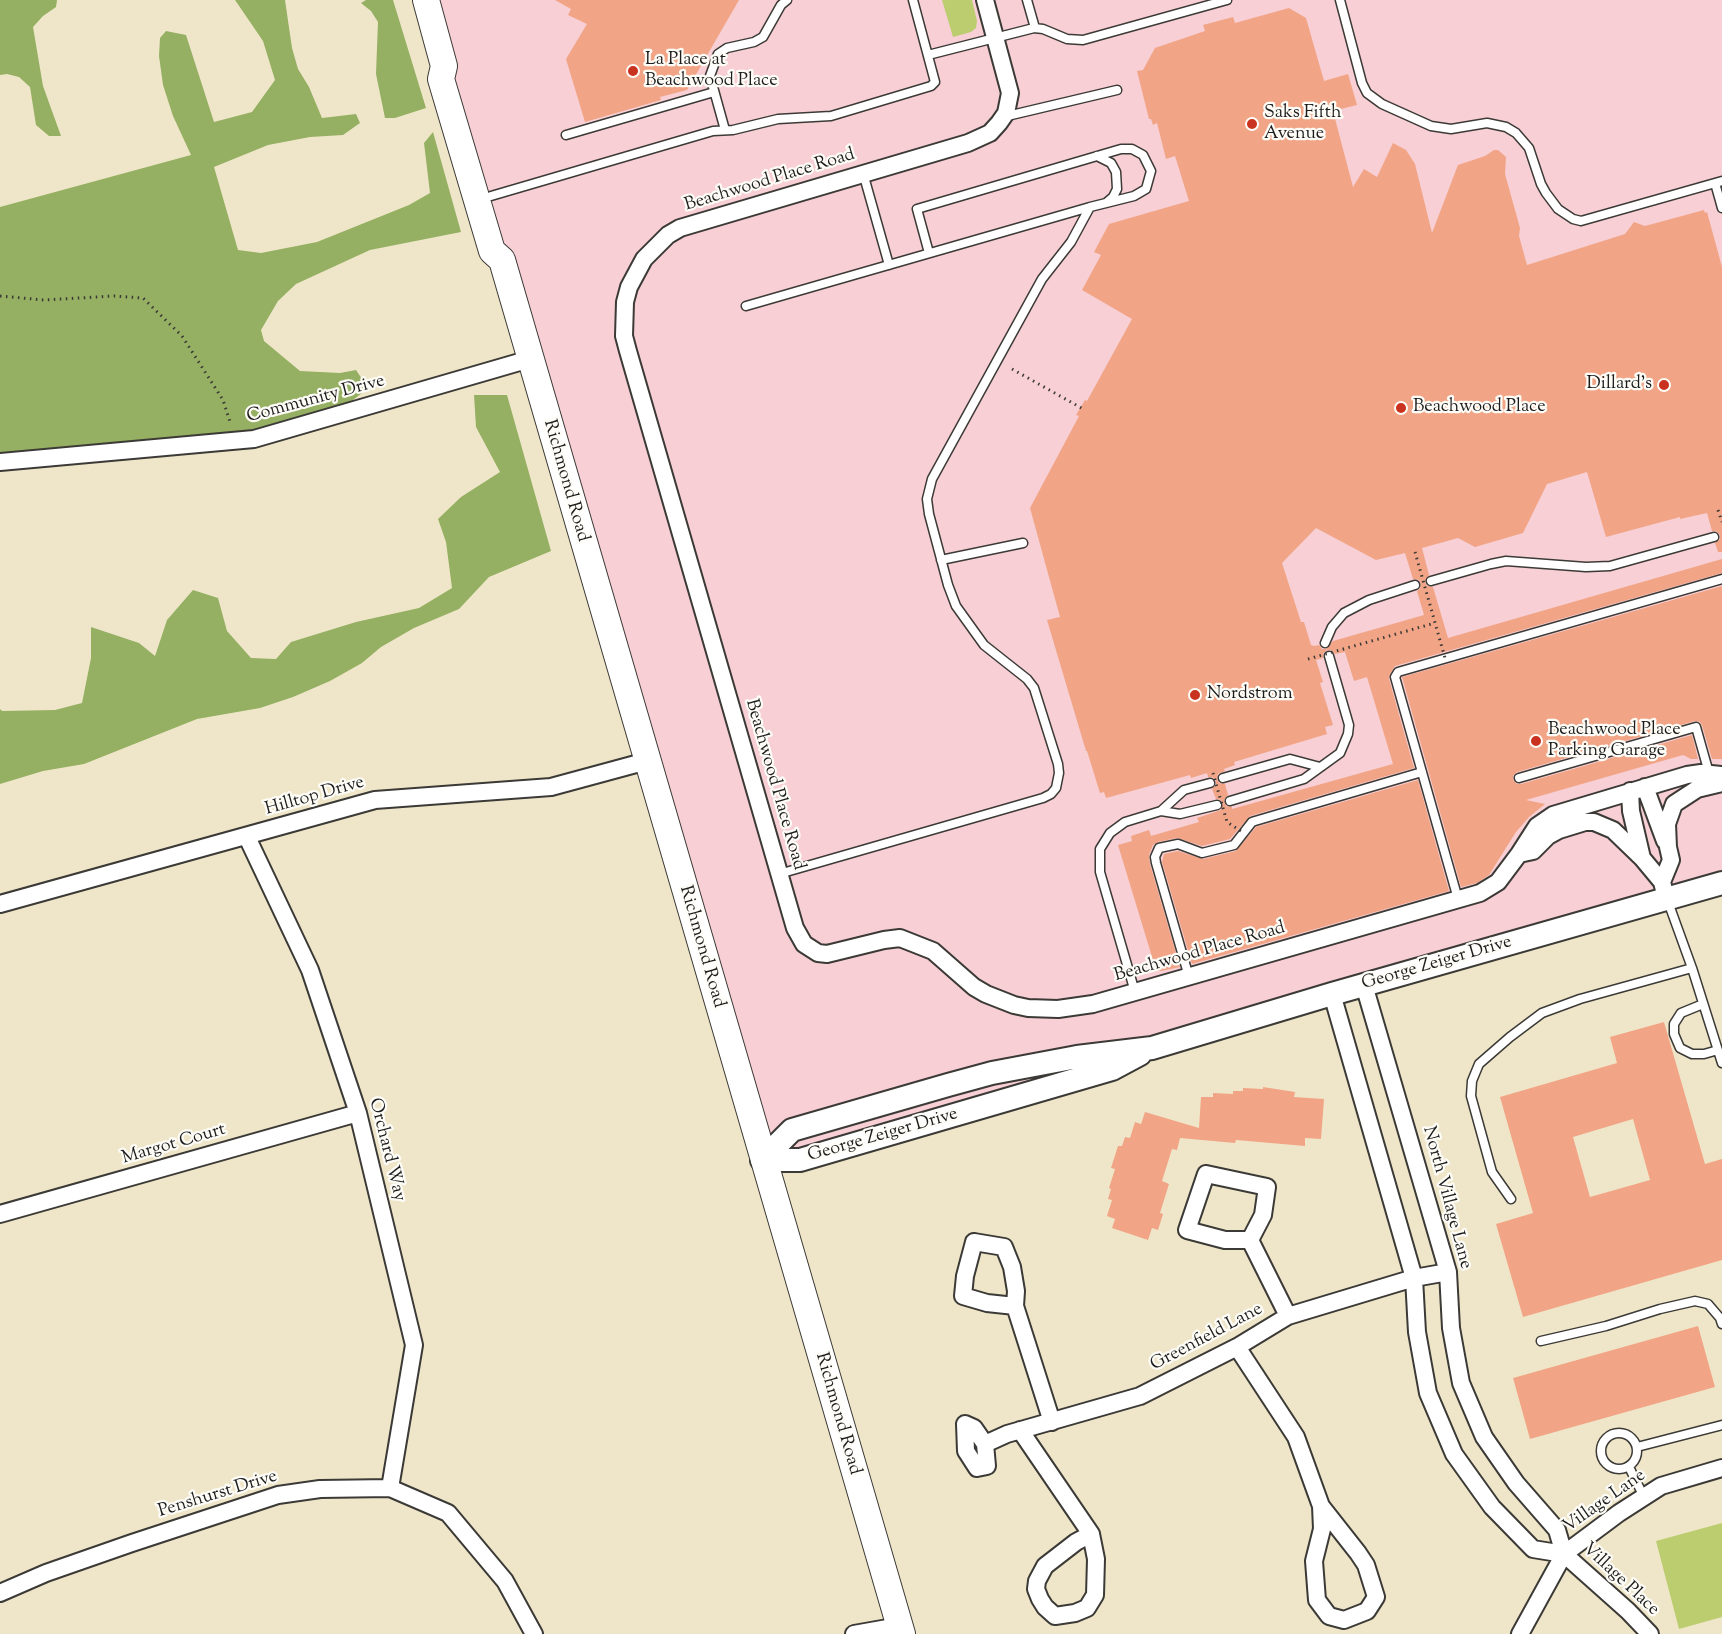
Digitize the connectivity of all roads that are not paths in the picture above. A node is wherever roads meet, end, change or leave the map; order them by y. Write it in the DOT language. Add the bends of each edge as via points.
graph roads {
  1 [pos="426,0"];
  2 [pos="787,0"];
  3 [pos="913,0"];
  4 [pos="985,0"];
  5 [pos="1027,0"];
  6 [pos="1227,0"];
  7 [pos="1340,0"];
  8 [pos="1035,28"];
  9 [pos="996,37"];
  10 [pos="928,55"];
  11 [pos="444,66"];
  12 [pos="1117,90"];
  13 [pos="714,92"];
  14 [pos="1003,118"];
  15 [pos="725,130"];
  16 [pos="566,135"];
  17 [pos="1096,156"];
  18 [pos="863,173"];
  19 [pos="1719,182"];
  20 [pos="491,196"];
  21 [pos="1106,203"];
  22 [pos="1090,207"];
  23 [pos="1722,208"];
  24 [pos="929,253"];
  25 [pos="502,260"];
  26 [pos="890,265"];
  27 [pos="746,306"];
  28 [pos="530,359"];
  29 [pos="0,462"];
  30 [pos="1714,537"];
  31 [pos="1023,543"];
  32 [pos="941,560"];
  33 [pos="1722,579"];
  34 [pos="1431,581"];
  35 [pos="1415,585"];
  36 [pos="1326,643"];
  37 [pos="1329,656"];
  38 [pos="647,761"];
  39 [pos="1320,767"];
  40 [pos="1422,772"];
  41 [pos="1718,777"];
  42 [pos="1211,778"];
  43 [pos="1223,778"];
  44 [pos="1519,778"];
  45 [pos="1637,789"];
  46 [pos="1230,801"];
  47 [pos="1218,805"];
  48 [pos="1161,812"];
  49 [pos="247,837"];
  50 [pos="1625,842"];
  51 [pos="1519,854"];
  52 [pos="1669,854"];
  53 [pos="1642,858"];
  54 [pos="780,874"];
  55 [pos="1722,883"];
  56 [pos="1664,890"];
  57 [pos="1458,899"];
  58 [pos="0,904"];
  59 [pos="1692,968"];
  60 [pos="1189,977"];
  61 [pos="1364,985"];
  62 [pos="1135,992"];
  63 [pos="1332,994"];
  64 [pos="1703,1004"];
  65 [pos="1152,1048"];
  66 [pos="1718,1050"];
  67 [pos="1722,1063"];
  68 [pos="358,1113"];
  69 [pos="762,1160"];
  70 [pos="1511,1199"];
  71 [pos="0,1214"];
  72 [pos="1250,1240"];
  73 [pos="1448,1272"];
  74 [pos="1414,1278"];
  75 [pos="1015,1306"];
  76 [pos="1288,1316"];
  77 [pos="1722,1324"];
  78 [pos="1541,1341"];
  79 [pos="1238,1347"];
  80 [pos="1052,1422"];
  81 [pos="1722,1425"];
  82 [pos="1020,1430"];
  83 [pos="985,1444"];
  84 [pos="1637,1447"];
  85 [pos="1629,1467"];
  86 [pos="1722,1468"];
  87 [pos="390,1488"];
  88 [pos="1644,1497"];
  89 [pos="1321,1506"];
  90 [pos="1091,1534"];
  91 [pos="1564,1554"];
  92 [pos="0,1593"];
  93 [pos="900,1630"];
  94 [pos="534,1634"];
  95 [pos="854,1634"];
  96 [pos="1520,1634"];
  97 [pos="1650,1634"];
  1 -- 11 [label="main road, Richmond Road"];
  2 -- 13 [label="lane" via="759,40 721,51 710,73"];
  3 -- 10 [label="lane"];
  4 -- 9 [label="street"];
  5 -- 8 [label="lane"];
  6 -- 8 [label="lane" via="1083,40"];
  7 -- 19 [label="lane" via="1367,93 1431,126 1451,129 1487,123 1516,133 1529,148 1546,193 1558,209 1573,219 1581,221"];
  8 -- 9 [label="lane"];
  9 -- 10 [label="lane"];
  9 -- 14 [label="street" via="1010,93"];
  10 -- 15 [label="lane" via="935,82 931,86 831,116 768,120"];
  11 -- 20 [label="main road, Richmond Road" via="455,75"];
  11 -- 25 [label="main road, Richmond Road" via="441,79 492,251"];
  12 -- 14 [label="lane"];
  13 -- 15 [label="lane"];
  13 -- 16 [label="lane"];
  14 -- 18 [label="street, Beachwood Place Road" via="990,133 968,143"];
  15 -- 20 [label="lane"];
  17 -- 21 [label="lane" via="1112,163 1116,172 1117,189"];
  17 -- 21 [label="lane" via="1132,149 1143,155 1151,169 1144,192"];
  17 -- 24 [label="lane" via="917,209"];
  18 -- 26 [label="lane"];
  18 -- 54 [label="street, Beachwood Place Road" via="680,228 644,259 625,302 624,336 628,351"];
  19 -- 23 [label="lane"];
  20 -- 25 [label="main road, Richmond Road" via="506,247"];
  21 -- 22 [label="lane"];
  22 -- 24 [label="lane"];
  22 -- 32 [label="lane" via="1077,232 1042,279 932,479 927,506"];
  24 -- 26 [label="lane"];
  25 -- 28 [label="main road, Richmond Road"];
  26 -- 27 [label="lane"];
  28 -- 29 [label="street, Community Drive" via="263,437"];
  28 -- 38 [label="main road, Richmond Road"];
  30 -- 34 [label="lane" via="1610,566 1506,561"];
  31 -- 32 [label="lane"];
  32 -- 54 [label="lane" via="952,596 973,632 1034,688 1058,764 1056,788 1043,798"];
  33 -- 40 [label="lane" via="1398,672 1395,677"];
  35 -- 36 [label="lane" via="1344,613 1332,627"];
  37 -- 39 [label="lane" via="1349,725 1340,753"];
  38 -- 49 [label="street, Hilltop Drive" via="551,787 375,800"];
  38 -- 69 [label="main road, Richmond Road"];
  39 -- 43 [label="lane" via="1290,759"];
  39 -- 46 [label="lane" via="1304,779"];
  40 -- 57 [label="lane"];
  40 -- 60 [label="lane" via="1251,822 1234,845 1206,853 1178,844 1159,848 1156,863"];
  41 -- 44 [label="lane" via="1696,727"];
  41 -- 45 [label="street, Beachwood Place Road" via="1687,775"];
  41 -- 52 [label="street" via="1674,804 1667,824"];
  42 -- 48 [label="lane" via="1184,790"];
  45 -- 50 [label="street" via="1619,822"];
  45 -- 51 [label="street, Beachwood Place Road" via="1543,820"];
  45 -- 52 [label="street"];
  45 -- 53 [label="street" via="1631,811"];
  47 -- 48 [label="lane" via="1180,814"];
  48 -- 62 [label="lane" via="1117,826 1100,849 1100,872"];
  49 -- 58 [label="street, Hilltop Drive"];
  49 -- 68 [label="street, Orchard Way" via="310,970"];
  50 -- 51 [label="street" via="1607,827 1585,822 1559,830 1533,851"];
  50 -- 53 [label="street"];
  51 -- 57 [label="street, Beachwood Place Road" via="1492,886"];
  52 -- 56 [label="street"];
  53 -- 56 [label="street"];
  54 -- 62 [label="street, Beachwood Place Road" via="799,937 818,953 836,953 893,938 909,940 933,951 981,992 1028,1008 1073,1007"];
  55 -- 56 [label="street, George Zeiger Drive"];
  56 -- 59 [label="lane"];
  56 -- 61 [label="street, George Zeiger Drive"];
  57 -- 60 [label="street, Beachwood Place Road"];
  59 -- 64 [label="lane"];
  59 -- 70 [label="lane" via="1542,1013 1479,1064 1471,1096 1492,1172"];
  60 -- 62 [label="street, Beachwood Place Road"];
  61 -- 63 [label="street, George Zeiger Drive"];
  61 -- 73 [label="street, North Village Lane"];
  63 -- 65 [label="street, George Zeiger Drive"];
  63 -- 74 [label="street"];
  64 -- 66 [label="lane"];
  64 -- 66 [label="lane" via="1682,1013 1674,1024 1674,1034 1680,1048 1692,1054"];
  65 -- 69 [label="street, George Zeiger Drive" via="1112,1069 800,1160"];
  65 -- 69 [label="street, George Zeiger Drive" via="1077,1057 936,1088 792,1130"];
  66 -- 67 [label="lane"];
  68 -- 71 [label="street, Margot Court"];
  68 -- 87 [label="street, Orchard Way" via="414,1345"];
  69 -- 93 [label="main road, Richmond Road"];
  72 -- 72 [label="street" via="1263,1215 1267,1187 1206,1173 1187,1230 1225,1240"];
  72 -- 76 [label="street"];
  73 -- 74 [label="street, Greenfield Lane"];
  73 -- 91 [label="street, North Village Lane" via="1451,1328 1461,1383 1484,1437 1516,1483 1557,1530"];
  74 -- 76 [label="street, Greenfield Lane"];
  74 -- 91 [label="street" via="1417,1332 1428,1393 1454,1454 1492,1508 1533,1550"];
  75 -- 80 [label="street"];
  76 -- 79 [label="street, Greenfield Lane"];
  77 -- 78 [label="lane" via="1708,1304 1695,1301"];
  79 -- 80 [label="street, Greenfield Lane" via="1140,1396"];
  79 -- 89 [label="street" via="1296,1437"];
  80 -- 82 [label="street, Greenfield Lane"];
  81 -- 84 [label="lane"];
  82 -- 83 [label="street, Greenfield Lane"];
  82 -- 90 [label="street"];
  84 -- 85 [label="lane" via="1634,1463"];
  84 -- 85 [label="lane" via="1630,1436 1621,1433 1611,1435 1600,1450 1610,1468"];
  85 -- 88 [label="lane"];
  86 -- 88 [label="street, Village Lane" via="1661,1486"];
  87 -- 92 [label="street, Penshurst Drive" via="320,1489 278,1495 110,1550"];
  87 -- 94 [label="street, Penshurst Drive" via="448,1513 505,1581"];
  88 -- 91 [label="street, Village Lane"];
  89 -- 89 [label="street" via="1359,1553 1376,1597 1367,1611 1344,1620 1329,1616 1317,1600 1314,1561 1322,1529"];
  90 -- 90 [label="street" via="1096,1559 1095,1595 1087,1608 1055,1616 1040,1599 1037,1581 1054,1558"];
  91 -- 96 [label="street, Village Lane"];
  91 -- 97 [label="street, Village Place"];
  93 -- 95 [label="street"];
}
